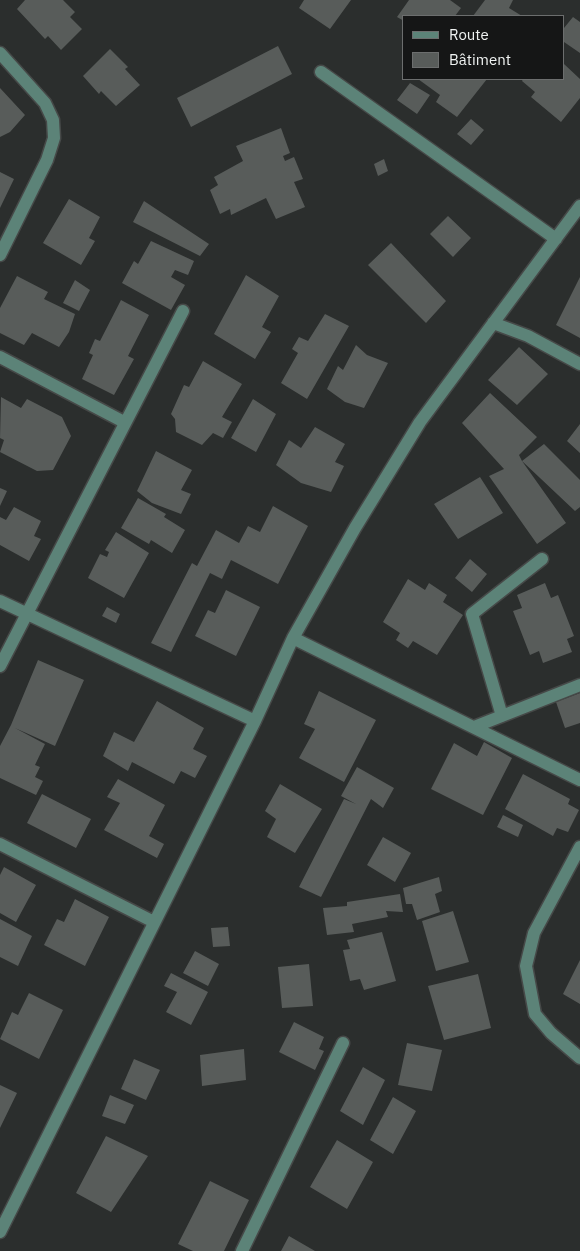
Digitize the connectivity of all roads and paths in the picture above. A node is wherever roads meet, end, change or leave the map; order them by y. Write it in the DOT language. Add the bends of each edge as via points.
graph roads {
  1 [pos="0,53"];
  2 [pos="321,72"];
  3 [pos="580,206"];
  4 [pos="556,239"];
  5 [pos="0,255"];
  6 [pos="183,311"];
  7 [pos="493,322"];
  8 [pos="0,357"];
  9 [pos="580,364"];
  10 [pos="124,422"];
  11 [pos="542,559"];
  12 [pos="0,601"];
  13 [pos="26,615"];
  14 [pos="293,638"];
  15 [pos="0,666"];
  16 [pos="580,685"];
  17 [pos="502,716"];
  18 [pos="255,721"];
  19 [pos="474,727"];
  20 [pos="580,780"];
  21 [pos="0,844"];
  22 [pos="580,847"];
  23 [pos="154,922"];
  24 [pos="343,1043"];
  25 [pos="580,1058"];
  26 [pos="0,1232"];
  27 [pos="242,1251"];
  1 -- 5 [label="street" via="45,103 53,120 54,138"];
  2 -- 4 [label="street"];
  3 -- 4 [label="street"];
  4 -- 7 [label="street"];
  6 -- 10 [label="street"];
  7 -- 9 [label="street" via="528,336"];
  7 -- 14 [label="street" via="420,422"];
  8 -- 10 [label="street"];
  10 -- 13 [label="street"];
  11 -- 17 [label="street" via="472,614"];
  12 -- 13 [label="street"];
  13 -- 15 [label="street"];
  13 -- 18 [label="street"];
  14 -- 18 [label="street"];
  14 -- 19 [label="street"];
  16 -- 17 [label="street"];
  17 -- 19 [label="street"];
  18 -- 23 [label="street"];
  19 -- 20 [label="street"];
  21 -- 23 [label="street"];
  22 -- 25 [label="street" via="534,933 526,966 535,1014 551,1034"];
  23 -- 26 [label="street"];
  24 -- 27 [label="street"];
}
